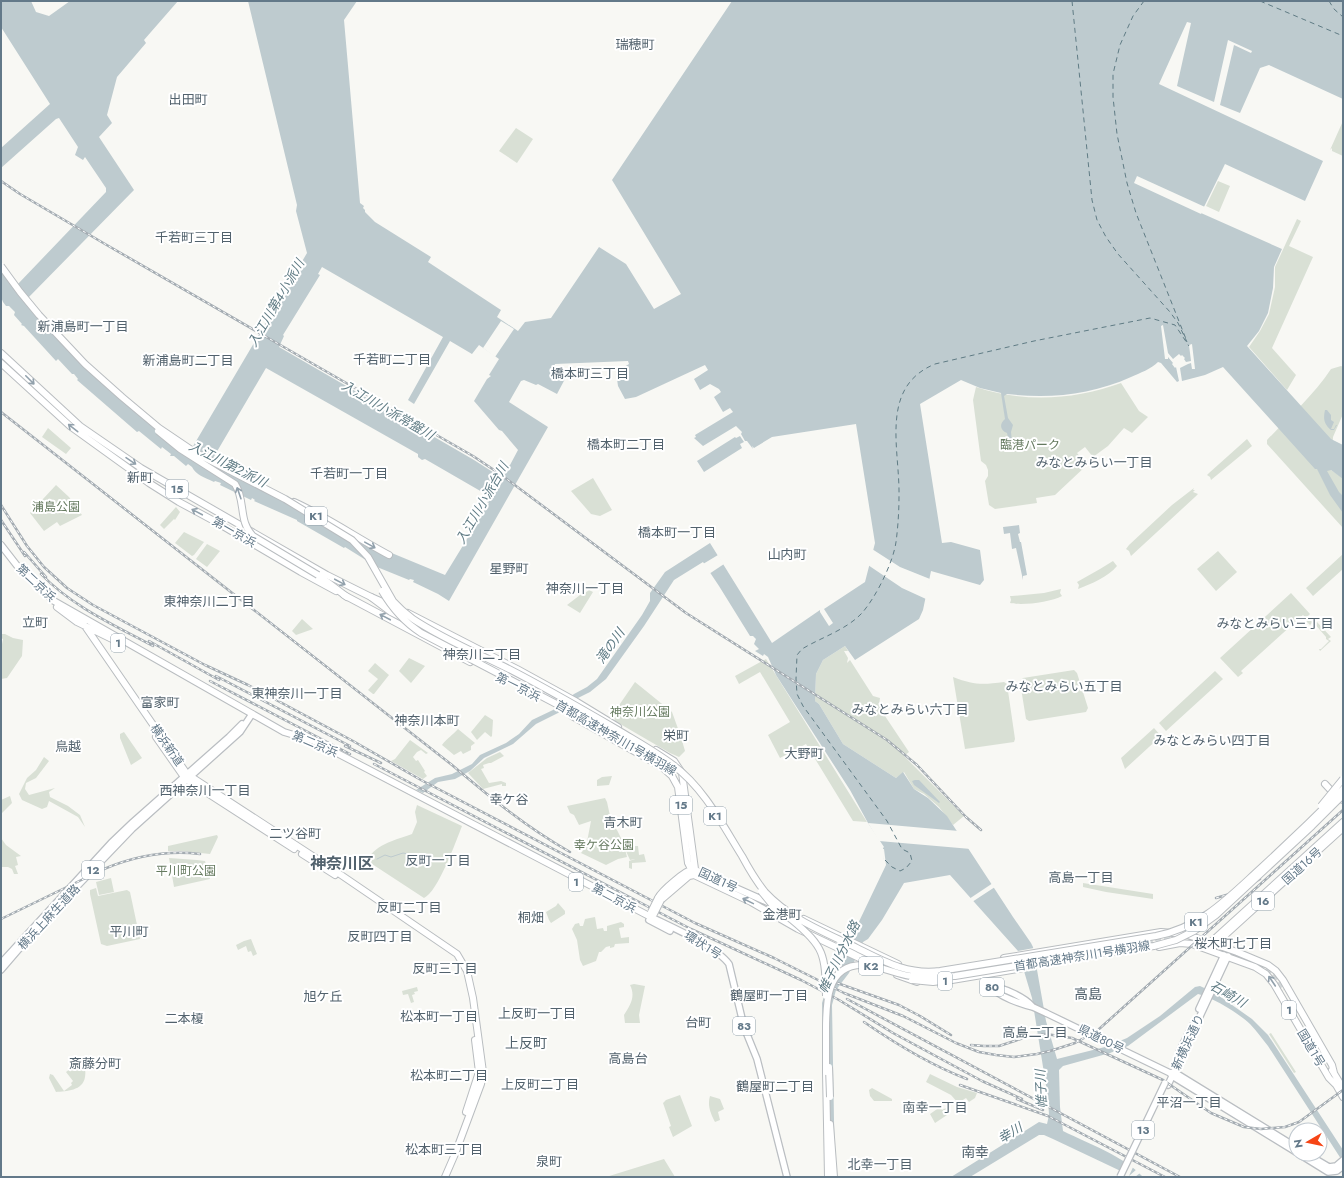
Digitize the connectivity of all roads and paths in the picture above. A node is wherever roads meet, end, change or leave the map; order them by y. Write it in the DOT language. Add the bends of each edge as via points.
graph roads {
  1 [pos="1,266"];
  2 [pos="1,272"];
  3 [pos="1,353"];
  4 [pos="1,363"];
  5 [pos="157,431"];
  6 [pos="286,498"];
  7 [pos="226,516"];
  8 [pos="222,525"];
  9 [pos="1,545"];
  10 [pos="1,551"];
  11 [pos="389,555"];
  12 [pos="347,597"];
  13 [pos="371,597"];
  14 [pos="74,612"];
  15 [pos="77,622"];
  16 [pos="85,626"];
  17 [pos="418,635"];
  18 [pos="438,638"];
  19 [pos="563,709"];
  20 [pos="249,714"];
  21 [pos="644,746"];
  22 [pos="187,777"];
  23 [pos="1343,779"];
  24 [pos="1343,784"];
  25 [pos="1343,789"];
  26 [pos="1343,795"];
  27 [pos="1343,800"];
  28 [pos="1343,822"];
  29 [pos="1312,826"];
  30 [pos="1343,828"];
  31 [pos="1291,840"];
  32 [pos="693,871"];
  33 [pos="754,877"];
  34 [pos="765,897"];
  35 [pos="1213,911"];
  36 [pos="651,916"];
  37 [pos="1185,934"];
  38 [pos="1218,937"];
  39 [pos="1210,945"];
  40 [pos="1052,949"];
  41 [pos="1130,949"];
  42 [pos="1226,956"];
  43 [pos="1002,961"];
  44 [pos="1020,962"];
  45 [pos="1,963"];
  46 [pos="1052,963"];
  47 [pos="1,970"];
  48 [pos="972,973"];
  49 [pos="1033,1007"];
  50 [pos="826,1072"];
  51 [pos="1334,1073"];
  52 [pos="1172,1074"];
  53 [pos="1166,1084"];
  54 [pos="1336,1086"];
  55 [pos="1343,1088"];
  56 [pos="830,1097"];
  57 [pos="1343,1097"];
  58 [pos="1288,1142"];
  59 [pos="1288,1147"];
  60 [pos="1312,1162"];
  61 [pos="1321,1162"];
  62 [pos="1342,1162"];
  63 [pos="442,1177"];
  64 [pos="445,1177"];
  65 [pos="783,1177"];
  66 [pos="787,1177"];
  67 [pos="830,1177"];
  68 [pos="1120,1177"];
  69 [pos="1124,1177"];
  1 -- 6 [label="highway, 首都高速神奈川1号横羽線 / K1, bridge" via="70,349 149,420 203,457"];
  2 -- 5 [label="highway, 首都高速神奈川1号横羽線 / K1, bridge" via="30,310 83,366"];
  3 -- 7 [label="highway, 第一京浜 / 15, one-way" via="80,426 147,471"];
  8 -- 4 [label="highway, 第一京浜 / 15, one-way" via="179,502 75,430"];
  12 -- 5 [label="highway, one-way, bridge" via="318,575 253,536 244,521 240,493 235,484"];
  5 -- 19 [label="highway, 首都高速神奈川1号横羽線 / K1, bridge" via="208,464 284,502 345,540 365,560 395,611 415,630"];
  6 -- 11 [label="highway, one-way, bridge"];
  6 -- 21 [label="highway, 首都高速神奈川1号横羽線 / K1, bridge" via="356,544 371,562 394,601 413,620 571,702"];
  7 -- 8 [label="highway"];
  7 -- 13 [label="highway, 第一京浜 / 15, one-way"];
  8 -- 12 [label="highway, 第一京浜 / 15"];
  9 -- 14 [label="highway, 第二京浜 / 1" via="15,564 39,588 54,601"];
  10 -- 15 [label="highway, 第二京浜 / 1" via="34,590"];
  17 -- 12 [label="highway, 第一京浜 / 15, one-way"];
  13 -- 18 [label="highway, K1" via="391,612"];
  13 -- 32 [label="highway, 第一京浜 / 15" via="410,614 568,697 671,759 678,766 682,776"];
  14 -- 16 [label="highway, 横浜新道 / 1"];
  14 -- 20 [label="highway, 第二京浜 / 1"];
  15 -- 16 [label="highway, 第二京浜 / 1"];
  15 -- 22 [label="highway, 横浜新道 / 1"];
  16 -- 20 [label="highway, 第二京浜 / 1"];
  16 -- 22 [label="highway, 横浜新道 / 1"];
  17 -- 18 [label="highway, K1"];
  17 -- 19 [label="highway, 第一京浜 / 15, bridge"];
  18 -- 19 [label="highway, K1, bridge" via="551,698"];
  18 -- 21 [label="highway, K1, bridge" via="522,678"];
  19 -- 32 [label="highway, 第一京浜 / 15" via="662,767 672,776 678,787"];
  19 -- 34 [label="highway, 首都高速神奈川1号横羽線 / K1, bridge" via="666,765 688,781 713,811"];
  20 -- 22 [label="main road, 横浜上麻生道路 / 12" via="240,732"];
  20 -- 36 [label="highway, 第二京浜 / 1" via="284,735 308,742"];
  21 -- 33 [label="highway, 首都高速神奈川1号横羽線 / K1, bridge" via="679,770 697,787 714,810"];
  22 -- 45 [label="main road, 横浜上麻生道路 / 12" via="111,844"];
  22 -- 47 [label="main road, 横浜上麻生道路 / 12" via="119,842"];
  22 -- 63 [label="highway, 横浜新道 / 1" via="357,889 450,954 457,962 466,983 479,1072 453,1153"];
  22 -- 64 [label="highway, 横浜新道 / 1" via="325,864 457,954 467,971 483,1072 481,1084"];
  23 -- 31 [label="highway, bridge"];
  24 -- 27 [label="highway" via="1335,787 1326,783 1338,798"];
  25 -- 31 [label="highway, 首都高速神奈川1号横羽線 / K1, bridge"];
  26 -- 29 [label="highway, 首都高速神奈川1号横羽線 / K1, bridge"];
  27 -- 29 [label="highway, bridge"];
  28 -- 38 [label="highway, 国道16号 / 16"];
  29 -- 41 [label="highway, 首都高速神奈川1号横羽線 / K1, bridge" via="1202,926 1168,942"];
  30 -- 39 [label="highway, 国道16号 / 16"];
  31 -- 35 [label="highway, 首都高速神奈川1号横羽線 / K1, bridge"];
  32 -- 36 [label="highway, 国道1号, bridge" via="664,890"];
  32 -- 44 [label="highway, 国道1号 / 1, bridge" via="909,968 923,970 954,966 964,969"];
  44 -- 32 [label="highway, 国道1号 / 1, one-way, bridge" via="965,973 946,981 914,981 798,929"];
  33 -- 43 [label="highway, 首都高速神奈川1号横羽線 / K1, bridge" via="775,902 797,919 902,968 933,972"];
  33 -- 56 [label="highway, K2, bridge" via="773,903 813,938 821,952 825,971"];
  34 -- 48 [label="highway, 首都高速神奈川1号横羽線 / K1, bridge" via="796,922 896,970 928,977"];
  34 -- 50 [label="highway, K2, bridge" via="777,912 812,939 820,953 824,975"];
  35 -- 43 [label="highway, 首都高速神奈川1号横羽線 / K1, bridge" via="1186,927 1164,934"];
  35 -- 44 [label="highway, bridge" via="1187,928 1159,938"];
  36 -- 65 [label="main road, 環状1号 / 83" via="720,959 725,965 741,1028 754,1060"];
  36 -- 66 [label="main road, 環状1号 / 83" via="699,941 729,964 744,1027 757,1059"];
  37 -- 38 [label="highway" via="1209,940"];
  37 -- 39 [label="highway, 国道1号 / 1"];
  37 -- 40 [label="highway, 国道1号 / 1" via="1156,933"];
  38 -- 39 [label="highway, 国道16号 / 16"];
  39 -- 42 [label="highway, 国道1号 / 1"];
  39 -- 46 [label="highway, 国道1号 / 1" via="1180,943"];
  39 -- 51 [label="highway, 国道1号 / 1" via="1262,962 1276,971 1327,1056"];
  40 -- 44 [label="highway, 国道1号 / 1" via="1035,952"];
  40 -- 46 [label="highway, 国道1号 / 1" via="1074,950 1138,942 1077,953"];
  41 -- 44 [label="highway, bridge" via="1086,952"];
  41 -- 48 [label="highway, 首都高速神奈川1号横羽線 / K1, bridge"];
  42 -- 52 [label="main road, 新横浜通り / 13"];
  54 -- 42 [label="highway, 国道1号 / 1, one-way" via="1318,1061 1270,977 1255,967"];
  43 -- 50 [label="highway, K2, bridge" via="977,969 921,977 910,977 863,965 842,972 833,982 827,998"];
  44 -- 46 [label="highway, 国道1号 / 1, bridge" via="1038,965"];
  48 -- 56 [label="highway, K2, bridge" via="946,981 926,982 863,967 840,976 833,986 828,1003"];
  49 -- 49 [label="main road, 県道80号 / 80" via="1004,996 992,987 1026,1000"];
  49 -- 52 [label="main road, 県道80号 / 80, bridge"];
  50 -- 67 [label="highway, K2"];
  51 -- 54 [label="highway, 国道1号 / 1" via="1284,990"];
  51 -- 55 [label="highway, 国道1号 / 1"];
  52 -- 53 [label="main road, 新横浜通り / 13"];
  52 -- 58 [label="main road, 県道80号 / 80"];
  52 -- 59 [label="main road, 県道80号 / 80"];
  53 -- 68 [label="main road, 13, bridge"];
  53 -- 69 [label="main road, 13"];
  54 -- 57 [label="highway, 国道1号 / 1"];
  56 -- 67 [label="highway, K2"];
  60 -- 62 [label="main road" via="1328,1172 1337,1171"];
  61 -- 62 [label="main road" via="1329,1167"];
}
